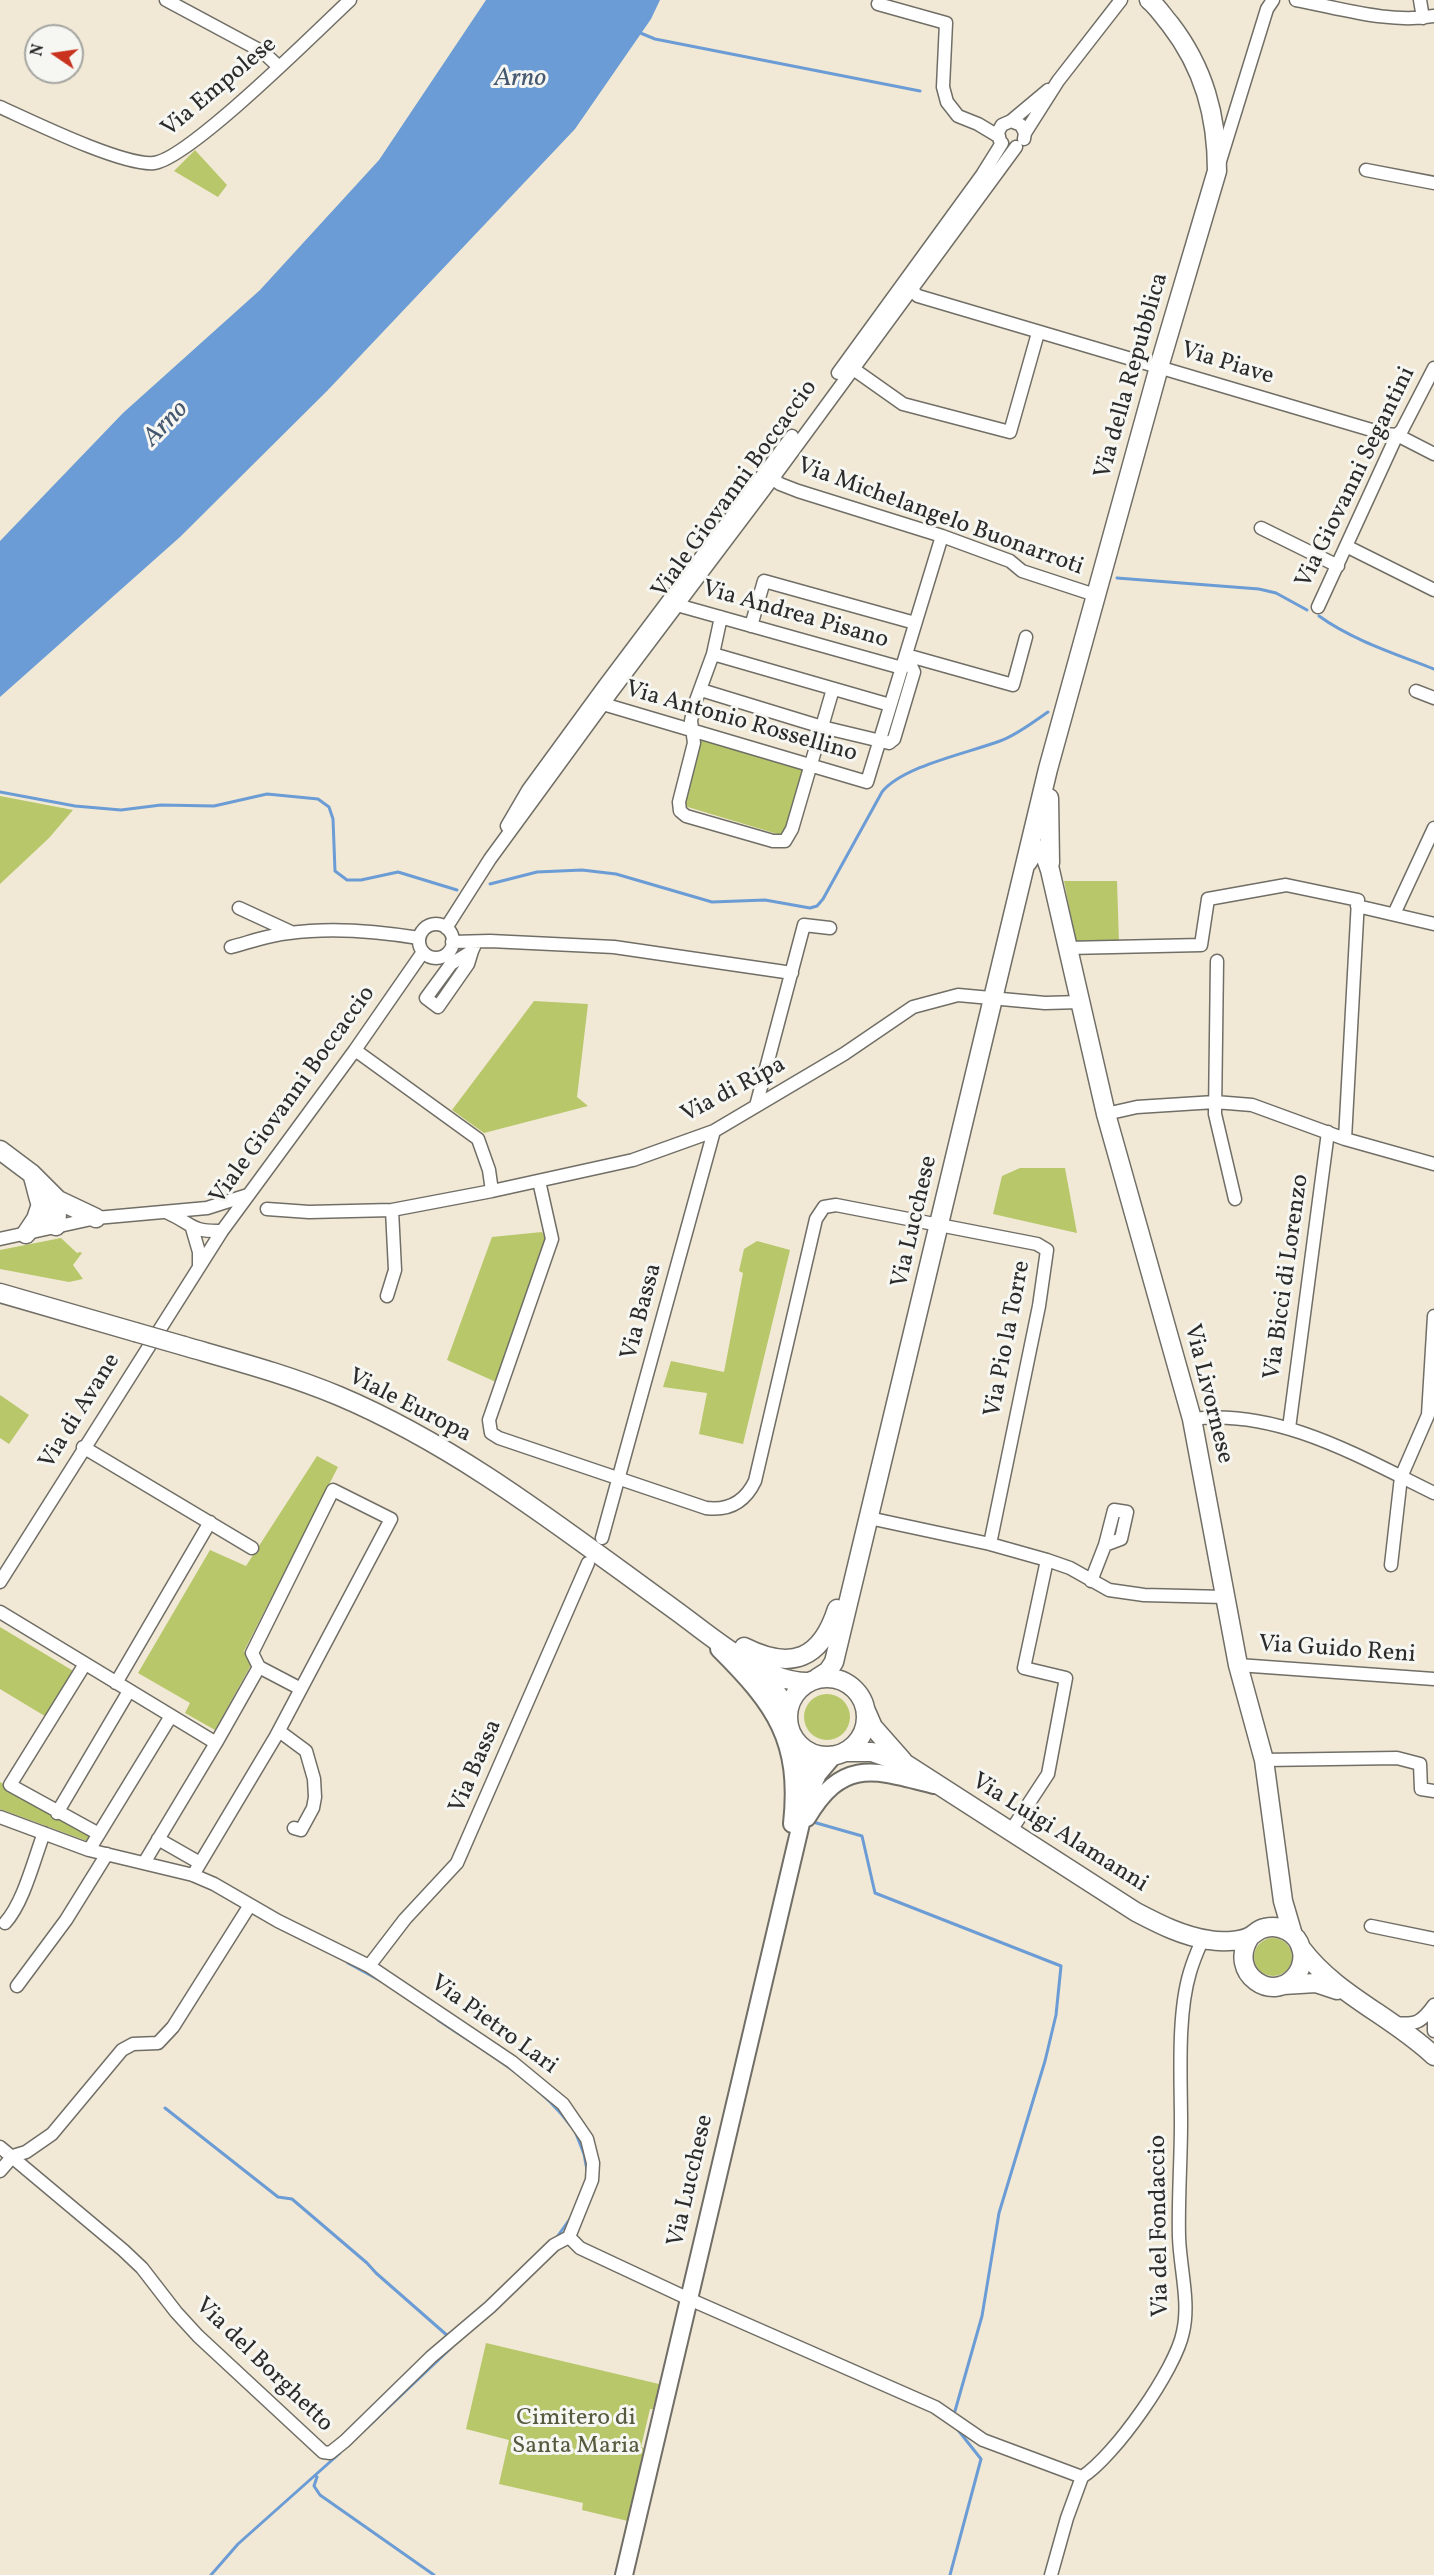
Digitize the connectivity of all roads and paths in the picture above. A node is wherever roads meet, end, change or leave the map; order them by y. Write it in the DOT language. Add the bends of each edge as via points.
graph roads {
  1 [pos="166,0"];
  2 [pos="350,0"];
  3 [pos="1121,0"];
  4 [pos="1149,0"];
  5 [pos="1273,0"];
  6 [pos="1296,0"];
  7 [pos="1420,0"];
  8 [pos="878,4"];
  9 [pos="1428,17"];
  10 [pos="279,67"];
  11 [pos="1058,81"];
  12 [pos="0,107"];
  13 [pos="1008,122"];
  14 [pos="978,124"];
  15 [pos="1025,133"];
  16 [pos="1000,140"];
  17 [pos="1016,147"];
  18 [pos="1366,170"];
  19 [pos="1217,171"];
  20 [pos="1434,183"];
  21 [pos="910,289"];
  22 [pos="1038,333"];
  23 [pos="1159,367"];
  24 [pos="852,368"];
  25 [pos="1434,368"];
  26 [pos="1397,435"];
  27 [pos="1434,454"];
  28 [pos="772,478"];
  29 [pos="1260,528"];
  30 [pos="942,536"];
  31 [pos="1348,547"];
  32 [pos="1338,566"];
  33 [pos="1434,590"];
  34 [pos="1095,595"];
  35 [pos="678,605"];
  36 [pos="1318,607"];
  37 [pos="721,617"];
  38 [pos="915,623"];
  39 [pos="751,626"];
  40 [pos="1026,637"];
  41 [pos="713,654"];
  42 [pos="906,655"];
  43 [pos="902,668"];
  44 [pos="833,689"];
  45 [pos="701,690"];
  46 [pos="1416,691"];
  47 [pos="1434,698"];
  48 [pos="603,704"];
  49 [pos="890,705"];
  50 [pos="822,727"];
  51 [pos="692,730"];
  52 [pos="880,741"];
  53 [pos="812,766"];
  54 [pos="1048,769"];
  55 [pos="1434,828"];
  56 [pos="490,859"];
  57 [pos="1027,862"];
  58 [pos="1050,870"];
  59 [pos="1358,903"];
  60 [pos="239,908"];
  61 [pos="1394,915"];
  62 [pos="1434,924"];
  63 [pos="446,928"];
  64 [pos="830,928"];
  65 [pos="291,932"];
  66 [pos="419,938"];
  67 [pos="452,942"];
  68 [pos="231,947"];
  69 [pos="1068,948"];
  70 [pos="423,952"];
  71 [pos="1217,961"];
  72 [pos="792,973"];
  73 [pos="992,998"];
  74 [pos="1081,1002"];
  75 [pos="355,1050"];
  76 [pos="1215,1102"];
  77 [pos="756,1106"];
  78 [pos="1106,1114"];
  79 [pos="714,1131"];
  80 [pos="1328,1132"];
  81 [pos="1345,1139"];
  82 [pos="0,1150"];
  83 [pos="1434,1164"];
  84 [pos="32,1174"];
  85 [pos="539,1181"];
  86 [pos="492,1191"];
  87 [pos="248,1195"];
  88 [pos="1235,1199"];
  89 [pos="58,1200"];
  90 [pos="40,1207"];
  91 [pos="207,1208"];
  92 [pos="267,1209"];
  93 [pos="392,1209"];
  94 [pos="164,1211"];
  95 [pos="96,1218"];
  96 [pos="940,1225"];
  97 [pos="56,1226"];
  98 [pos="192,1228"];
  99 [pos="222,1231"];
  100 [pos="26,1234"];
  101 [pos="0,1239"];
  102 [pos="199,1267"];
  103 [pos="0,1293"];
  104 [pos="387,1296"];
  105 [pos="1434,1316"];
  106 [pos="1192,1419"];
  107 [pos="1289,1428"];
  108 [pos="84,1447"];
  109 [pos="1401,1477"];
  110 [pos="620,1478"];
  111 [pos="1434,1493"];
  112 [pos="869,1518"];
  113 [pos="210,1522"];
  114 [pos="602,1538"];
  115 [pos="990,1544"];
  116 [pos="1106,1545"];
  117 [pos="252,1548"];
  118 [pos="1047,1560"];
  119 [pos="588,1563"];
  120 [pos="1391,1565"];
  121 [pos="1091,1581"];
  122 [pos="0,1582"];
  123 [pos="1225,1597"];
  124 [pos="0,1612"];
  125 [pos="691,1622"];
  126 [pos="748,1662"];
  127 [pos="85,1664"];
  128 [pos="1238,1665"];
  129 [pos="259,1667"];
  130 [pos="1434,1679"];
  131 [pos="813,1680"];
  132 [pos="116,1683"];
  133 [pos="301,1689"];
  134 [pos="129,1691"];
  135 [pos="788,1711"];
  136 [pos="866,1711"];
  137 [pos="171,1716"];
  138 [pos="279,1731"];
  139 [pos="216,1743"];
  140 [pos="801,1747"];
  141 [pos="839,1754"];
  142 [pos="1264,1760"];
  143 [pos="906,1764"];
  144 [pos="940,1787"];
  145 [pos="1434,1791"];
  146 [pos="807,1798"];
  147 [pos="57,1813"];
  148 [pos="0,1818"];
  149 [pos="294,1828"];
  150 [pos="1010,1832"];
  151 [pos="44,1833"];
  152 [pos="99,1834"];
  153 [pos="158,1839"];
  154 [pos="89,1850"];
  155 [pos="107,1854"];
  156 [pos="793,1855"];
  157 [pos="144,1863"];
  158 [pos="200,1863"];
  159 [pos="193,1875"];
  160 [pos="783,1896"];
  161 [pos="250,1905"];
  162 [pos="5,1923"];
  163 [pos="1371,1926"];
  164 [pos="1250,1937"];
  165 [pos="1196,1939"];
  166 [pos="1434,1939"];
  167 [pos="1297,1941"];
  168 [pos="369,1966"];
  169 [pos="1244,1966"];
  170 [pos="1283,1984"];
  171 [pos="17,1986"];
  172 [pos="1350,1995"];
  173 [pos="1434,2006"];
  174 [pos="1394,2023"];
  175 [pos="1434,2031"];
  176 [pos="1434,2056"];
  177 [pos="0,2147"];
  178 [pos="13,2156"];
  179 [pos="0,2170"];
  180 [pos="569,2237"];
  181 [pos="689,2299"];
  182 [pos="1082,2477"];
  183 [pos="624,2575"];
  184 [pos="1051,2575"];
  1 -- 10 [label="street" via="263,52"];
  2 -- 10 [label="street, Via Empolese"];
  3 -- 11 [label="street, Viale Giovanni Boccaccio"];
  4 -- 19 [label="main road" via="1193,58 1203,82 1212,107"];
  5 -- 19 [label="street, Via della Repubblica"];
  6 -- 9 [label="street" via="1385,16"];
  7 -- 9 [label="street"];
  8 -- 14 [label="street" via="946,23 945,94 958,116"];
  10 -- 12 [label="street, Via Empolese" via="180,152 155,163 127,160"];
  11 -- 13 [label="street, Viale Giovanni Boccaccio"];
  11 -- 15 [label="street, Viale Giovanni Boccaccio"];
  13 -- 14 [label="street"];
  13 -- 15 [label="street" via="1021,125"];
  13 -- 16 [label="street, Viale Giovanni Boccaccio" via="999,129"];
  14 -- 16 [label="street"];
  15 -- 17 [label="street, Viale Giovanni Boccaccio"];
  16 -- 17 [label="street" via="1008,147"];
  16 -- 56 [label="street, Viale Giovanni Boccaccio" via="971,192 528,790"];
  17 -- 21 [label="street, Viale Giovanni Boccaccio"];
  18 -- 20 [label="street"];
  19 -- 23 [label="main road, Via della Repubblica"];
  21 -- 22 [label="street, Via Piave" via="918,296"];
  21 -- 24 [label="street, Viale Giovanni Boccaccio"];
  22 -- 23 [label="street, Via Piave"];
  22 -- 24 [label="street" via="1010,432 903,404"];
  23 -- 26 [label="street, Via Piave"];
  23 -- 34 [label="main road, Via della Repubblica"];
  24 -- 28 [label="street, Viale Giovanni Boccaccio"];
  25 -- 26 [label="street, Via Giovanni Segantini"];
  26 -- 27 [label="street, Via Piave"];
  26 -- 31 [label="street, Via Giovanni Segantini"];
  28 -- 30 [label="street, Via Michelangelo Buonarroti" via="798,491"];
  28 -- 35 [label="street, Viale Giovanni Boccaccio"];
  29 -- 32 [label="street"];
  30 -- 34 [label="street, Via Michelangelo Buonarroti" via="1010,561 1022,572"];
  30 -- 38 [label="street"];
  31 -- 32 [label="street, Via Giovanni Segantini"];
  31 -- 33 [label="street"];
  32 -- 36 [label="street, Via Giovanni Segantini"];
  34 -- 54 [label="main road, Via della Repubblica"];
  35 -- 37 [label="street, Via Andrea Pisano"];
  35 -- 48 [label="street, Viale Giovanni Boccaccio"];
  37 -- 39 [label="street, Via Andrea Pisano"];
  37 -- 41 [label="street"];
  38 -- 39 [label="street" via="764,581"];
  38 -- 42 [label="street"];
  39 -- 43 [label="street, Via Andrea Pisano"];
  40 -- 42 [label="street" via="1013,685"];
  41 -- 44 [label="street"];
  41 -- 45 [label="street"];
  42 -- 43 [label="street"];
  42 -- 52 [label="street" via="914,672 894,739 889,743"];
  43 -- 49 [label="street"];
  44 -- 49 [label="street"];
  44 -- 50 [label="street"];
  45 -- 50 [label="street"];
  45 -- 51 [label="street" via="694,706"];
  46 -- 47 [label="street"];
  48 -- 51 [label="street, Via Antonio Rossellino"];
  48 -- 56 [label="street, Viale Giovanni Boccaccio"];
  49 -- 52 [label="street"];
  50 -- 52 [label="street"];
  50 -- 53 [label="street"];
  51 -- 53 [label="street, Via Antonio Rossellino"];
  51 -- 53 [label="street" via="694,743 679,802 686,816 785,842"];
  52 -- 53 [label="street, Via Antonio Rossellino" via="867,782"];
  54 -- 57 [label="main road, Via Lucchese"];
  54 -- 58 [label="main road, Via Livornese"];
  55 -- 61 [label="street"];
  56 -- 63 [label="street, Viale Giovanni Boccaccio"];
  57 -- 58 [label="main road, Via Livornese" via="1040,848"];
  57 -- 73 [label="main road, Via Lucchese"];
  58 -- 69 [label="main road, Via Livornese"];
  59 -- 61 [label="street"];
  59 -- 69 [label="street" via="1286,885 1208,899 1201,945"];
  59 -- 81 [label="street"];
  60 -- 65 [label="street"];
  61 -- 62 [label="street"];
  63 -- 66 [label="street" via="432,924"];
  63 -- 67 [label="street"];
  64 -- 72 [label="street" via="804,925"];
  65 -- 66 [label="street" via="363,931"];
  65 -- 68 [label="street"];
  66 -- 70 [label="street"];
  67 -- 70 [label="street" via="444,956 433,957"];
  67 -- 72 [label="street" via="474,946 614,947"];
  69 -- 74 [label="main road, Via Livornese"];
  70 -- 75 [label="street, Viale Giovanni Boccaccio"];
  71 -- 76 [label="street"];
  72 -- 77 [label="street"];
  73 -- 74 [label="street, Via di Ripa" via="1045,1004"];
  73 -- 77 [label="street, Via di Ripa" via="958,995 913,1007"];
  73 -- 96 [label="main road, Via Lucchese"];
  74 -- 78 [label="main road, Via Livornese"];
  75 -- 86 [label="street" via="478,1139"];
  75 -- 87 [label="street, Viale Giovanni Boccaccio"];
  76 -- 78 [label="street" via="1137,1107"];
  76 -- 80 [label="street" via="1252,1105"];
  76 -- 88 [label="street"];
  77 -- 79 [label="street, Via di Ripa"];
  78 -- 106 [label="main road, Via Livornese"];
  79 -- 85 [label="street, Via di Ripa" via="633,1160"];
  79 -- 110 [label="street, Via Bassa"];
  80 -- 81 [label="street"];
  80 -- 107 [label="street, Via Bicci di Lorenzo"];
  81 -- 83 [label="street"];
  82 -- 84 [label="main road"];
  84 -- 89 [label="main road"];
  84 -- 90 [label="main road"];
  85 -- 86 [label="street, Via di Ripa"];
  85 -- 110 [label="street" via="552,1239 489,1420 491,1432"];
  86 -- 93 [label="street, Via di Ripa"];
  87 -- 91 [label="street"];
  87 -- 99 [label="street, Viale Giovanni Boccaccio"];
  89 -- 95 [label="main road"];
  89 -- 97 [label="main road"];
  90 -- 97 [label="main road"];
  90 -- 100 [label="main road"];
  91 -- 94 [label="street"];
  91 -- 99 [label="street"];
  92 -- 93 [label="street, Via di Ripa"];
  93 -- 104 [label="street" via="395,1270"];
  94 -- 95 [label="street"];
  94 -- 98 [label="street"];
  95 -- 97 [label="street"];
  96 -- 110 [label="street, Via Pio la Torre" via="836,1205 824,1207 816,1220 750,1492 731,1507 719,1510"];
  96 -- 112 [label="main road, Via Lucchese"];
  96 -- 115 [label="street, Via Pio la Torre" via="1037,1244 1047,1250 1040,1306"];
  97 -- 100 [label="street"];
  98 -- 99 [label="street"];
  98 -- 102 [label="street"];
  99 -- 102 [label="street, Viale Giovanni Boccaccio"];
  100 -- 101 [label="street"];
  102 -- 108 [label="street, Via di Avane"];
  103 -- 125 [label="main road, Viale Europa, bridge" via="184,1346 347,1400 419,1435 504,1489"];
  105 -- 109 [label="street" via="1428,1415"];
  106 -- 107 [label="street" via="1212,1416"];
  106 -- 123 [label="main road, Via Livornese"];
  107 -- 109 [label="street"];
  108 -- 113 [label="street"];
  108 -- 122 [label="street, Via di Avane"];
  109 -- 111 [label="street"];
  109 -- 120 [label="street"];
  110 -- 114 [label="street, Via Bassa"];
  112 -- 115 [label="street"];
  112 -- 125 [label="main road" via="844,1579 831,1628 812,1651 779,1660"];
  112 -- 131 [label="main road, Via Lucchese" via="834,1662"];
  113 -- 117 [label="street"];
  113 -- 132 [label="street"];
  115 -- 118 [label="street"];
  116 -- 121 [label="street"];
  118 -- 121 [label="street"];
  118 -- 150 [label="street" via="1024,1668 1066,1678 1048,1774"];
  119 -- 168 [label="street, Via Bassa" via="457,1863 405,1919"];
  121 -- 123 [label="street" via="1109,1590 1144,1595"];
  123 -- 128 [label="main road, Via Livornese"];
  124 -- 127 [label="street"];
  125 -- 126 [label="main road, Viale Europa"];
  125 -- 160 [label="main road" via="751,1681 781,1726 795,1779"];
  126 -- 131 [label="main road, Viale Europa" via="788,1681"];
  126 -- 135 [label="main road, Viale Europa" via="773,1687"];
  127 -- 132 [label="street"];
  127 -- 147 [label="street" via="10,1785"];
  128 -- 130 [label="street, Via Guido Reni"];
  128 -- 142 [label="main road, Via Livornese"];
  129 -- 133 [label="street"];
  129 -- 133 [label="street" via="252,1653 333,1490 391,1519"];
  129 -- 139 [label="street"];
  131 -- 135 [label="main road, Via Lucchese" via="794,1694"];
  131 -- 136 [label="main road" via="839,1679 849,1684"];
  132 -- 134 [label="street"];
  133 -- 138 [label="street"];
  134 -- 137 [label="street"];
  134 -- 147 [label="street"];
  135 -- 140 [label="main road, Via Lucchese" via="790,1731"];
  136 -- 141 [label="main road, Via Lucchese" via="864,1730 853,1746"];
  136 -- 143 [label="main road, Via Luigi Alamanni" via="873,1727"];
  137 -- 139 [label="street"];
  137 -- 152 [label="street"];
  138 -- 149 [label="street" via="306,1751 314,1779 313,1808 301,1830"];
  138 -- 158 [label="street"];
  139 -- 153 [label="street"];
  140 -- 141 [label="main road" via="822,1756"];
  140 -- 146 [label="main road, Via Lucchese" via="808,1766"];
  141 -- 143 [label="main road, Via Luigi Alamanni" via="872,1752"];
  141 -- 146 [label="main road, Via Lucchese" via="818,1774"];
  142 -- 145 [label="street" via="1397,1758 1420,1764 1421,1789"];
  142 -- 167 [label="main road, Via Livornese" via="1283,1901"];
  143 -- 144 [label="main road, Via Luigi Alamanni"];
  144 -- 150 [label="main road, Via Luigi Alamanni"];
  144 -- 156 [label="main road" via="885,1772 846,1777 830,1787 815,1805"];
  146 -- 156 [label="main road, Via Lucchese"];
  147 -- 152 [label="street"];
  148 -- 151 [label="street, Via Pietro Lari"];
  150 -- 165 [label="main road, Via Luigi Alamanni" via="1136,1912"];
  151 -- 154 [label="street, Via Pietro Lari"];
  151 -- 162 [label="street"];
  152 -- 154 [label="street"];
  153 -- 157 [label="street"];
  153 -- 158 [label="street"];
  154 -- 155 [label="street, Via Pietro Lari"];
  155 -- 157 [label="street, Via Pietro Lari"];
  155 -- 171 [label="street" via="66,1920"];
  156 -- 160 [label="main road, Via Lucchese"];
  157 -- 159 [label="street, Via Pietro Lari"];
  158 -- 159 [label="street"];
  159 -- 161 [label="street, Via Pietro Lari"];
  160 -- 181 [label="main road, Via Lucchese"];
  161 -- 168 [label="street, Via Pietro Lari"];
  161 -- 178 [label="street" via="206,1977 158,2043 133,2044 122,2050 52,2134"];
  163 -- 166 [label="street"];
  164 -- 165 [label="main road, Via Luigi Alamanni"];
  164 -- 167 [label="main road" via="1266,1927 1285,1929"];
  164 -- 169 [label="main road" via="1243,1951"];
  165 -- 169 [label="main road, Via Luigi Alamanni" via="1226,1952"];
  165 -- 182 [label="street, Via del Fondaccio" via="1184,1998 1180,2078 1178,2195 1183,2333 1170,2366 1148,2401 1114,2445"];
  167 -- 170 [label="main road, Via Livornese" via="1303,1957 1297,1974"];
  167 -- 172 [label="main road, Via Livornese" via="1319,1969"];
  168 -- 180 [label="street, Via Pietro Lari" via="541,2084 578,2124 591,2151 592,2180"];
  169 -- 170 [label="main road, Via Livornese" via="1264,1985"];
  170 -- 172 [label="main road, Via Livornese" via="1316,1983"];
  172 -- 174 [label="main road, Via Livornese"];
  173 -- 174 [label="street" via="1420,2021"];
  173 -- 175 [label="street"];
  174 -- 176 [label="main road, Via Livornese"];
  177 -- 178 [label="street, Via del Borghetto"];
  178 -- 179 [label="street"];
  178 -- 180 [label="street, Via del Borghetto" via="142,2268 198,2336 323,2452 330,2453 345,2441 431,2357 554,2245"];
  180 -- 181 [label="street" via="590,2254"];
  181 -- 182 [label="street" via="935,2407 983,2440"];
  181 -- 183 [label="main road, Via Lucchese"];
  182 -- 184 [label="street"];
}
